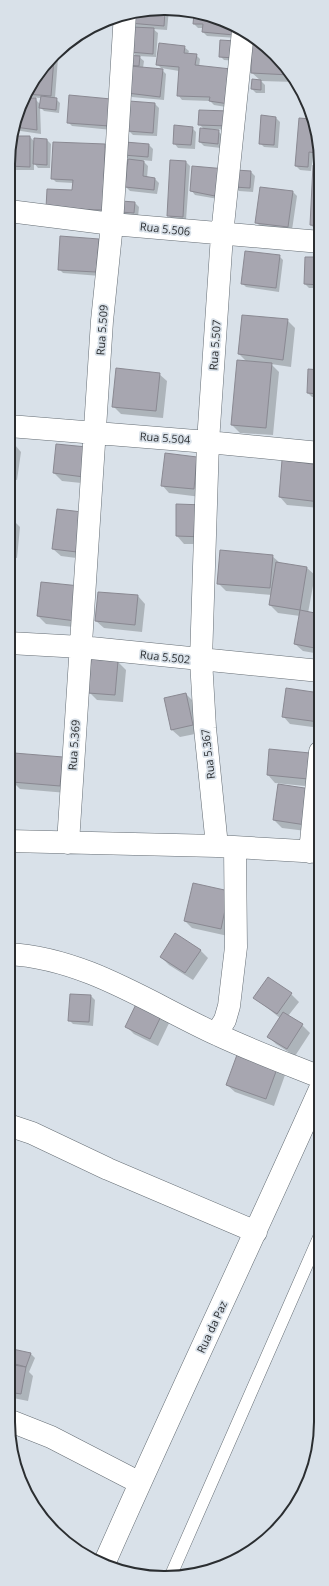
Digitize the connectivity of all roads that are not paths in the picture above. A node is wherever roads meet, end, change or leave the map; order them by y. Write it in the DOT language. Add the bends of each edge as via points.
graph roads {
  1 [pos="125,20"];
  2 [pos="242,37"];
  3 [pos="15,212"];
  4 [pos="112,224"];
  5 [pos="222,235"];
  6 [pos="314,242"];
  7 [pos="15,426"];
  8 [pos="95,433"];
  9 [pos="208,442"];
  10 [pos="314,452"];
  11 [pos="15,643"];
  12 [pos="81,648"];
  13 [pos="201,660"];
  14 [pos="314,670"];
  15 [pos="15,841"];
  16 [pos="68,843"];
  17 [pos="226,847"];
  18 [pos="314,852"];
  19 [pos="15,955"];
  20 [pos="216,1034"];
  21 [pos="314,1075"];
  22 [pos="314,1102"];
  23 [pos="15,1127"];
  24 [pos="256,1232"];
  25 [pos="314,1249"];
  26 [pos="15,1423"];
  27 [pos="140,1483"];
  28 [pos="106,1560"];
  29 [pos="173,1571"];
  1 -- 4 [label="street, Rua 5.509"];
  2 -- 5 [label="street, Rua 5.507"];
  3 -- 4 [label="street, Rua 5.506"];
  4 -- 5 [label="street, Rua 5.506"];
  4 -- 8 [label="street, Rua 5.509" via="102,321"];
  5 -- 6 [label="street, Rua 5.506"];
  5 -- 9 [label="street, Rua 5.507"];
  7 -- 8 [label="street, Rua 5.504"];
  8 -- 9 [label="street, Rua 5.504"];
  8 -- 12 [label="street, Rua 5.509"];
  9 -- 10 [label="street, Rua 5.504"];
  9 -- 13 [label="street, Rua 5.507"];
  11 -- 12 [label="street, Rua 5.502"];
  12 -- 13 [label="street, Rua 5.502"];
  12 -- 16 [label="street, Rua 5.369"];
  13 -- 14 [label="street, Rua 5.502"];
  13 -- 17 [label="street, Rua 5.367" via="205,728"];
  15 -- 16 [label="street"];
  16 -- 17 [label="street"];
  17 -- 18 [label="street"];
  17 -- 20 [label="street, Rua 5.367" via="236,947 229,1006 225,1020"];
  19 -- 20 [label="street" via="58,962 122,986"];
  20 -- 21 [label="street"];
  22 -- 24 [label="street, Rua da Paz"];
  23 -- 24 [label="street"];
  24 -- 27 [label="street, Rua da Paz"];
  25 -- 29 [label="lane"];
  26 -- 27 [label="street" via="51,1437"];
  27 -- 28 [label="street, Rua da Paz"];
}
